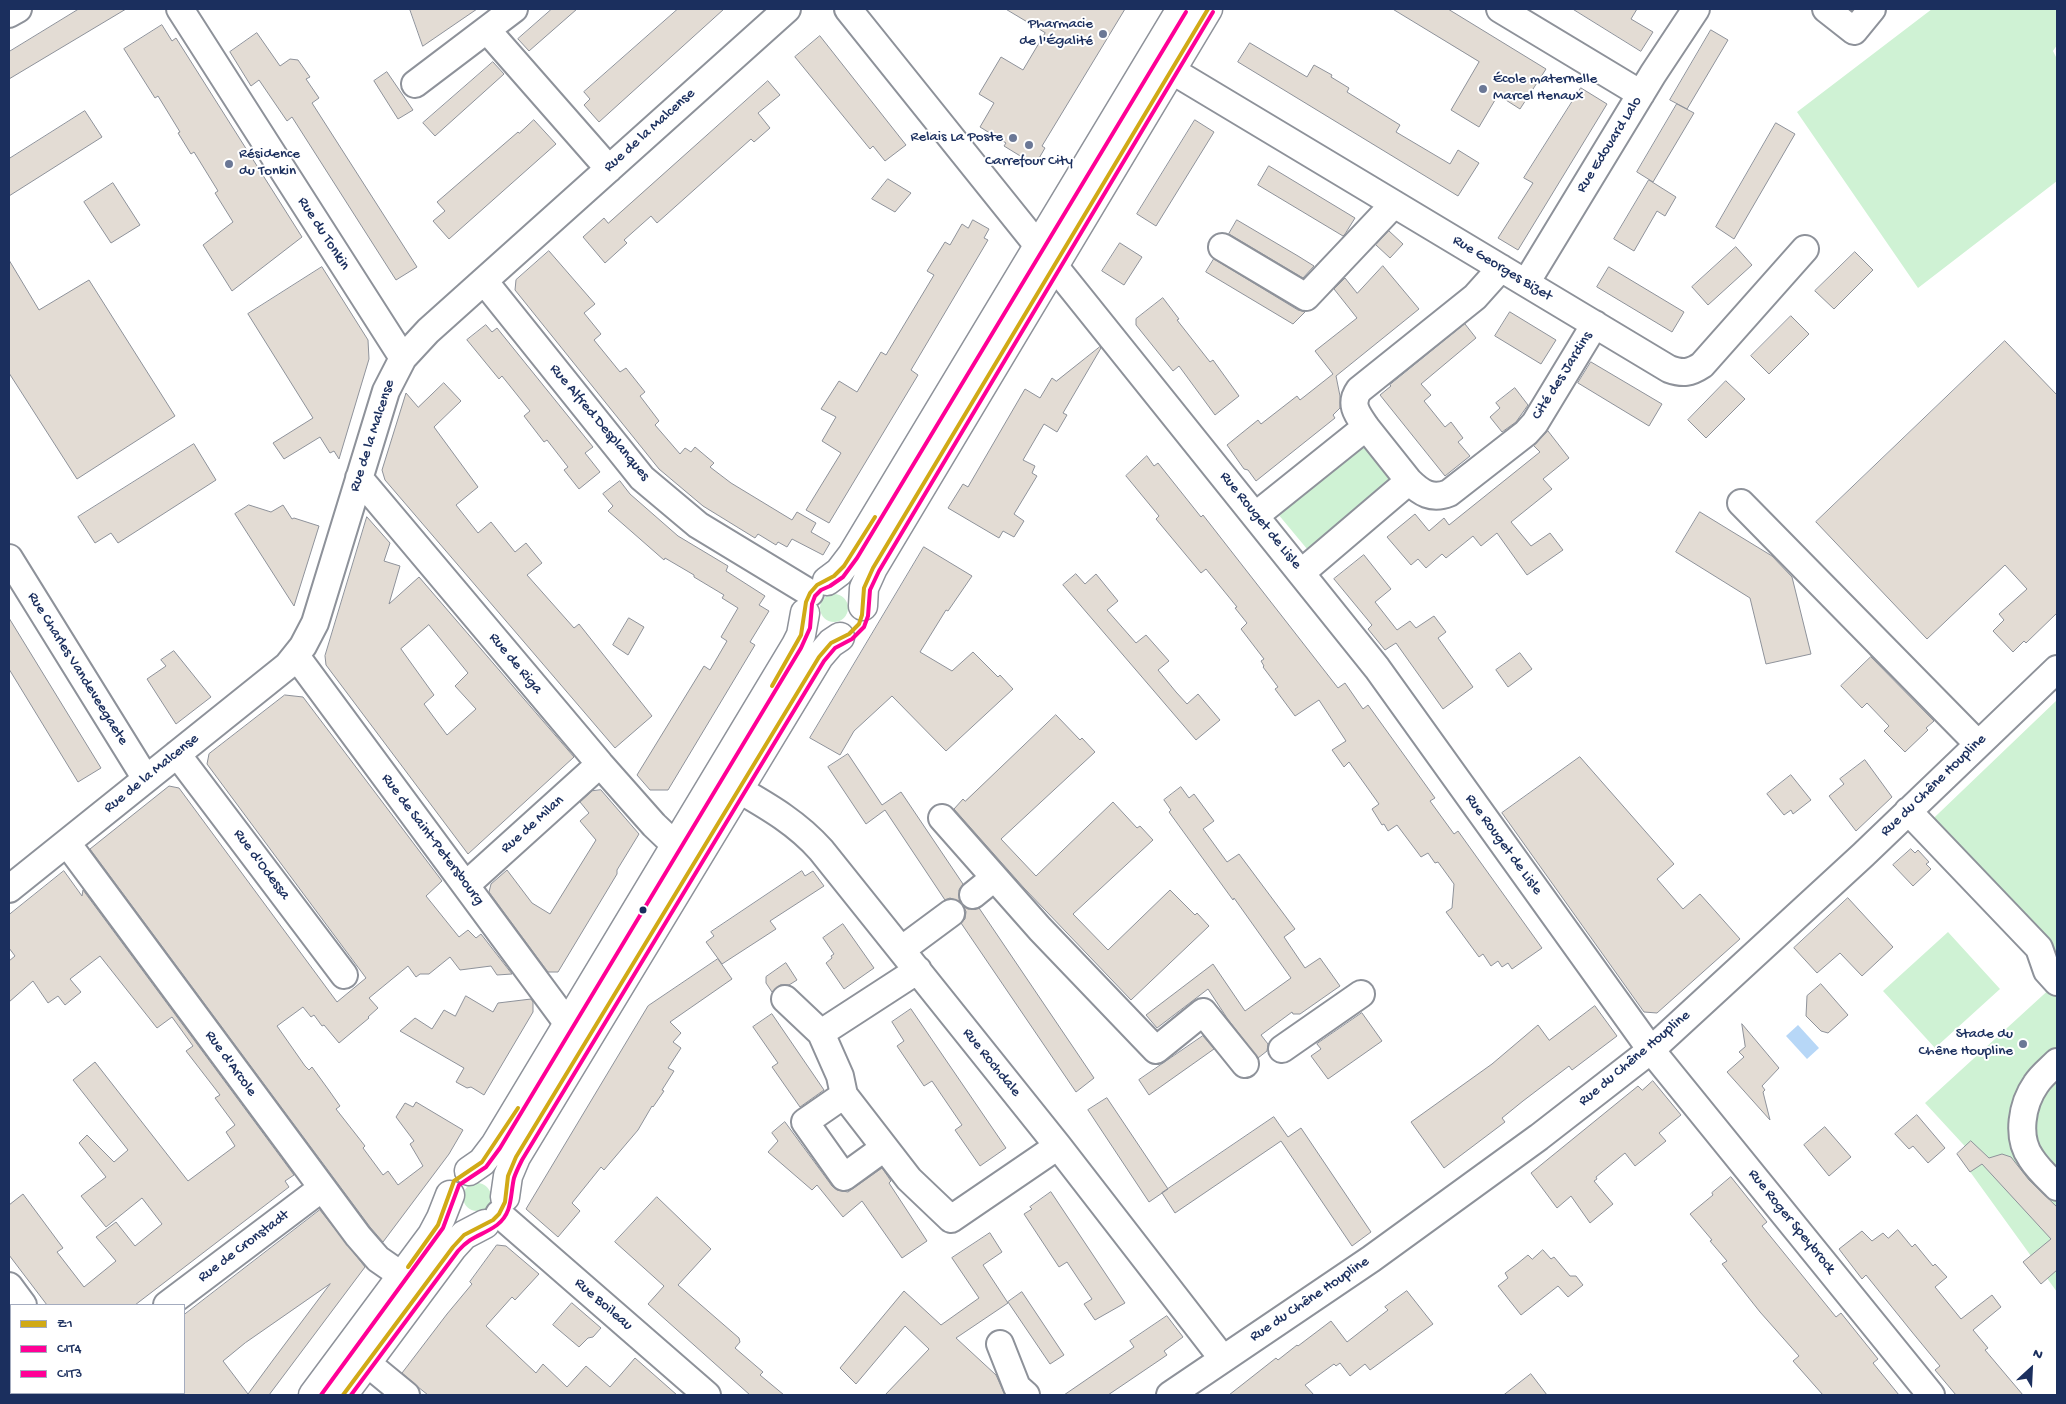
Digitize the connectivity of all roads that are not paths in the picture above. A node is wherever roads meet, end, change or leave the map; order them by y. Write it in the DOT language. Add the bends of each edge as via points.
graph roads {
  1 [pos="18,9"];
  2 [pos="180,9"];
  3 [pos="514,9"];
  4 [pos="787,9"];
  5 [pos="848,9"];
  6 [pos="1181,9"];
  7 [pos="1208,9"];
  8 [pos="1500,9"];
  9 [pos="1696,9"];
  10 [pos="1826,9"];
  11 [pos="1872,9"];
  12 [pos="9,14"];
  13 [pos="486,30"];
  14 [pos="1171,70"];
  15 [pos="415,84"];
  16 [pos="1642,94"];
  17 [pos="609,169"];
  18 [pos="1394,204"];
  19 [pos="1222,247"];
  20 [pos="1805,249"];
  21 [pos="1046,256"];
  22 [pos="1501,268"];
  23 [pos="484,281"];
  24 [pos="1526,283"];
  25 [pos="1595,324"];
  26 [pos="403,358"];
  27 [pos="1366,427"];
  28 [pos="359,478"];
  29 [pos="1409,482"];
  30 [pos="1741,503"];
  31 [pos="1255,516"];
  32 [pos="9,558"];
  33 [pos="1301,573"];
  34 [pos="814,595"];
  35 [pos="863,606"];
  36 [pos="840,637"];
  37 [pos="296,656"];
  38 [pos="2057,669"];
  39 [pos="1978,744"];
  40 [pos="177,754"];
  41 [pos="600,764"];
  42 [pos="146,779"];
  43 [pos="738,790"];
  44 [pos="1908,811"];
  45 [pos="942,818"];
  46 [pos="67,843"];
  47 [pos="676,846"];
  48 [pos="994,878"];
  49 [pos="466,885"];
  50 [pos="9,889"];
  51 [pos="973,895"];
  52 [pos="951,913"];
  53 [pos="901,950"];
  54 [pos="918,970"];
  55 [pos="344,975"];
  56 [pos="2057,982"];
  57 [pos="1361,994"];
  58 [pos="785,999"];
  59 [pos="568,1024"];
  60 [pos="821,1033"];
  61 [pos="1282,1049"];
  62 [pos="1651,1050"];
  63 [pos="2057,1062"];
  64 [pos="1245,1064"];
  65 [pos="844,1095"];
  66 [pos="1058,1146"];
  67 [pos="884,1148"];
  68 [pos="469,1171"];
  69 [pos="2057,1187"];
  70 [pos="322,1188"];
  71 [pos="450,1195"];
  72 [pos="496,1212"];
  73 [pos="402,1276"];
  74 [pos="9,1286"];
  75 [pos="22,1304"];
  76 [pos="168,1304"];
  77 [pos="1000,1344"];
  78 [pos="1223,1359"];
  79 [pos="367,1363"];
  80 [pos="313,1395"];
  81 [pos="343,1395"];
  82 [pos="406,1395"];
  83 [pos="707,1395"];
  84 [pos="1026,1395"];
  85 [pos="1170,1395"];
  86 [pos="1931,1395"];
  1 -- 12 [label="street"];
  2 -- 26 [label="street, Rue du Tonkin"];
  3 -- 13 [label="street"];
  4 -- 17 [label="street, Rue de la Malcense"];
  5 -- 21 [label="street, Rue Rouget de Lisle"];
  6 -- 21 [label="main road"];
  7 -- 14 [label="main road"];
  8 -- 16 [label="street"];
  9 -- 16 [label="street, Rue Edouard Lalo"];
  10 -- 11 [label="street" via="1854,31"];
  13 -- 15 [label="street"];
  13 -- 17 [label="street"];
  14 -- 18 [label="street, Rue Georges Bizet"];
  14 -- 21 [label="main road"];
  16 -- 24 [label="street, Rue Edouard Lalo"];
  17 -- 23 [label="street, Rue de la Malcense"];
  18 -- 19 [label="street" via="1306,296"];
  18 -- 22 [label="street, Rue Georges Bizet"];
  20 -- 25 [label="street, Rue Georges Bizet" via="1702,365 1686,373 1669,369"];
  21 -- 31 [label="street, Rue Rouget de Lisle"];
  21 -- 34 [label="main road" via="852,556"];
  21 -- 35 [label="main road" via="873,568 864,588"];
  22 -- 24 [label="street, Rue Georges Bizet"];
  22 -- 27 [label="street, Cité des Jardins" via="1475,297 1359,390 1354,398 1355,408"];
  23 -- 26 [label="street, Rue de la Malcense"];
  23 -- 34 [label="street, Rue Alfred Desplanques" via="642,478 698,525"];
  24 -- 25 [label="street, Rue Georges Bizet"];
  25 -- 29 [label="street, Cité des Jardins" via="1526,433 1449,493 1433,497"];
  26 -- 28 [label="street, Rue de la Malcense" via="386,391"];
  27 -- 29 [label="street, Cité des Jardins"];
  27 -- 31 [label="street"];
  28 -- 37 [label="street, Rue de la Malcense" via="315,623"];
  28 -- 41 [label="street, Rue de Riga"];
  29 -- 33 [label="street"];
  30 -- 39 [label="street"];
  31 -- 33 [label="street, Rue Rouget de Lisle"];
  32 -- 42 [label="street, Rue Charles Vandeveegaete"];
  33 -- 62 [label="street, Rue Rouget de Lisle" via="1387,682"];
  34 -- 35 [label="main road" via="837,580 851,585 858,592"];
  34 -- 36 [label="main road" via="808,623 824,636"];
  34 -- 47 [label="main road" via="796,646"];
  35 -- 36 [label="main road" via="856,628"];
  36 -- 43 [label="main road" via="819,657"];
  37 -- 40 [label="street, Rue de la Malcense"];
  37 -- 49 [label="street, Rue de Saint-Petersbourg"];
  38 -- 39 [label="street, Rue du Chêne Houpline"];
  39 -- 44 [label="street, Rue du Chêne Houpline"];
  40 -- 42 [label="street, Rue de la Malcense"];
  40 -- 55 [label="street, Rue d'Odessa"];
  41 -- 47 [label="street, Rue de Riga"];
  41 -- 49 [label="street, Rue de Milan"];
  42 -- 46 [label="street, Rue de la Malcense"];
  43 -- 53 [label="street, Rue Rochdale" via="807,834"];
  43 -- 72 [label="main road" via="516,1157"];
  44 -- 56 [label="street" via="2039,948 2047,970"];
  44 -- 62 [label="street, Rue du Chêne Houpline"];
  45 -- 48 [label="street"];
  46 -- 50 [label="street, Rue de la Malcense"];
  46 -- 70 [label="street, Rue d'Arcole"];
  47 -- 59 [label="main road"];
  48 -- 51 [label="street"];
  48 -- 64 [label="street" via="1156,1050 1203,1012"];
  49 -- 59 [label="street, Rue de Saint-Petersbourg"];
  52 -- 53 [label="street"];
  53 -- 54 [label="street, Rue Rochdale"];
  54 -- 60 [label="street"];
  54 -- 66 [label="street, Rue Rochdale"];
  57 -- 61 [label="street"];
  58 -- 60 [label="street"];
  59 -- 68 [label="main road" via="495,1145 482,1162"];
  60 -- 65 [label="street" via="840,1076"];
  62 -- 78 [label="street, Rue du Chêne Houpline" via="1400,1238"];
  62 -- 86 [label="street, Rue Roger Speybrock"];
  63 -- 69 [label="street" via="2031,1092 2024,1108 2023,1126 2028,1153"];
  65 -- 67 [label="street"];
  65 -- 67 [label="street" via="805,1122 844,1176"];
  66 -- 67 [label="street" via="951,1219 909,1179"];
  66 -- 78 [label="street, Rue Rochdale"];
  68 -- 71 [label="main road" via="457,1178"];
  68 -- 72 [label="main road" via="479,1169 492,1174 502,1184"];
  70 -- 73 [label="street, Rue d'Arcole" via="368,1249"];
  70 -- 76 [label="street, Rue de Cronstadt"];
  71 -- 72 [label="main road" via="452,1208 459,1219 471,1224"];
  71 -- 73 [label="main road" via="438,1225"];
  72 -- 79 [label="main road" via="464,1234"];
  72 -- 83 [label="street, Rue Boileau"];
  73 -- 80 [label="main road"];
  74 -- 75 [label="street"];
  77 -- 84 [label="street" via="1017,1387"];
  78 -- 85 [label="street, Rue du Chêne Houpline"];
  79 -- 81 [label="main road"];
  79 -- 82 [label="street"];
}
